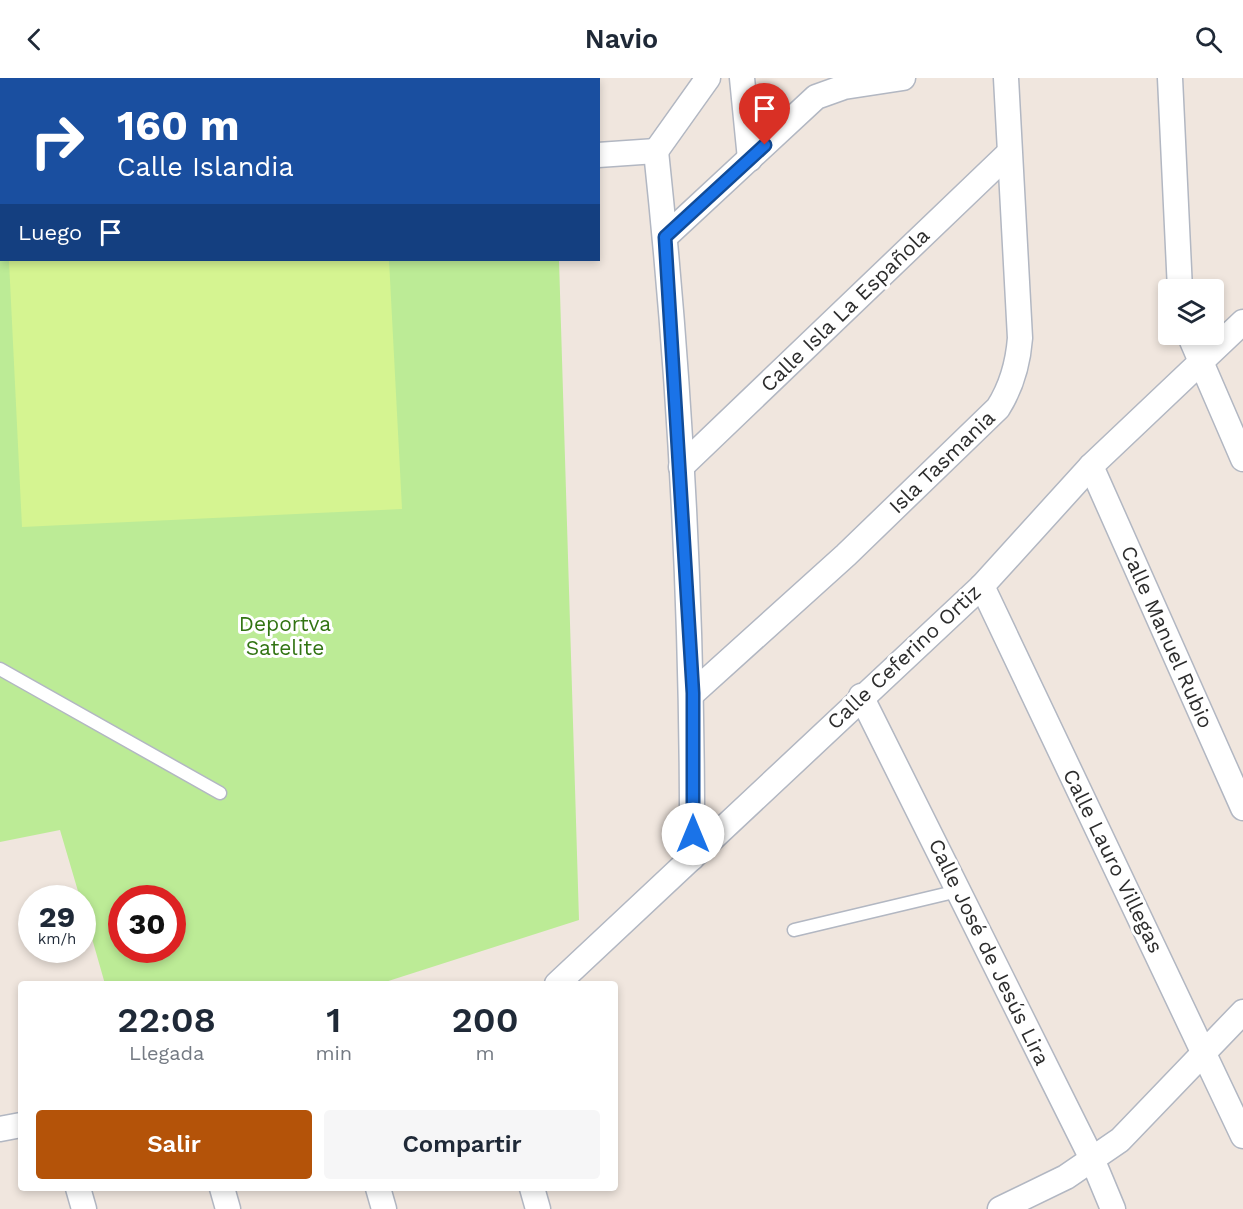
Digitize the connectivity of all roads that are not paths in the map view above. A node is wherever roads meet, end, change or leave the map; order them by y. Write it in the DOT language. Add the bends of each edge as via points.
graph roads {
  1 [pos="708,78"];
  2 [pos="742,78"];
  3 [pos="903,78"];
  4 [pos="1006,78"];
  5 [pos="1170,78"];
  6 [pos="656,152"];
  7 [pos="1009,153"];
  8 [pos="600,155"];
  9 [pos="750,159"];
  10 [pos="665,237"];
  11 [pos="1179,279"];
  12 [pos="1243,322"];
  13 [pos="1193,345"];
  14 [pos="1199,361"];
  15 [pos="1243,459"];
  16 [pos="1090,466"];
  17 [pos="681,467"];
  18 [pos="982,586"];
  19 [pos="0,669"];
  20 [pos="693,693"];
  21 [pos="861,696"];
  22 [pos="220,793"];
  23 [pos="1243,808"];
  24 [pos="692,858"];
  25 [pos="958,891"];
  26 [pos="794,930"];
  27 [pos="560,981"];
  28 [pos="1243,1012"];
  29 [pos="1206,1053"];
  30 [pos="18,1126"];
  31 [pos="0,1129"];
  32 [pos="1243,1136"];
  33 [pos="1093,1161"];
  34 [pos="79,1191"];
  35 [pos="223,1191"];
  36 [pos="379,1191"];
  37 [pos="533,1191"];
  38 [pos="1004,1208"];
  39 [pos="84,1209"];
  40 [pos="228,1209"];
  41 [pos="384,1209"];
  42 [pos="538,1209"];
  43 [pos="1113,1209"];
  1 -- 6 [label="street"];
  2 -- 9 [label="street"];
  3 -- 9 [label="street" via="844,87 816,97"];
  4 -- 7 [label="street, Isla Tasmania"];
  5 -- 11 [label="street"];
  6 -- 8 [label="street"];
  6 -- 10 [label="street"];
  7 -- 17 [label="street, Calle Isla La Española"];
  7 -- 20 [label="street, Isla Tasmania" via="1020,338 1018,360 1007,394 998,408 846,555"];
  9 -- 10 [label="street"];
  10 -- 17 [label="street"];
  12 -- 14 [label="street, Calle Ceferino Ortiz"];
  13 -- 14 [label="street"];
  14 -- 15 [label="street"];
  14 -- 16 [label="street, Calle Ceferino Ortiz"];
  16 -- 18 [label="street, Calle Ceferino Ortiz"];
  16 -- 23 [label="street, Calle Manuel Rubio"];
  17 -- 20 [label="street"];
  18 -- 21 [label="street, Calle Ceferino Ortiz"];
  18 -- 29 [label="street, Calle Lauro Villegas"];
  19 -- 22 [label="lane"];
  20 -- 24 [label="street"];
  21 -- 24 [label="street, Calle Ceferino Ortiz"];
  21 -- 25 [label="street, Calle José de Jesús Lira"];
  24 -- 27 [label="street, Calle Ceferino Ortiz"];
  25 -- 26 [label="lane"];
  25 -- 33 [label="street, Calle José de Jesús Lira"];
  28 -- 29 [label="street"];
  29 -- 32 [label="street, Calle Lauro Villegas"];
  29 -- 33 [label="street" via="1120,1140"];
  30 -- 31 [label="street"];
  33 -- 38 [label="street"];
  33 -- 43 [label="street, Calle José de Jesús Lira"];
  34 -- 39 [label="street"];
  35 -- 40 [label="street"];
  36 -- 41 [label="street"];
  37 -- 42 [label="street"];
}
